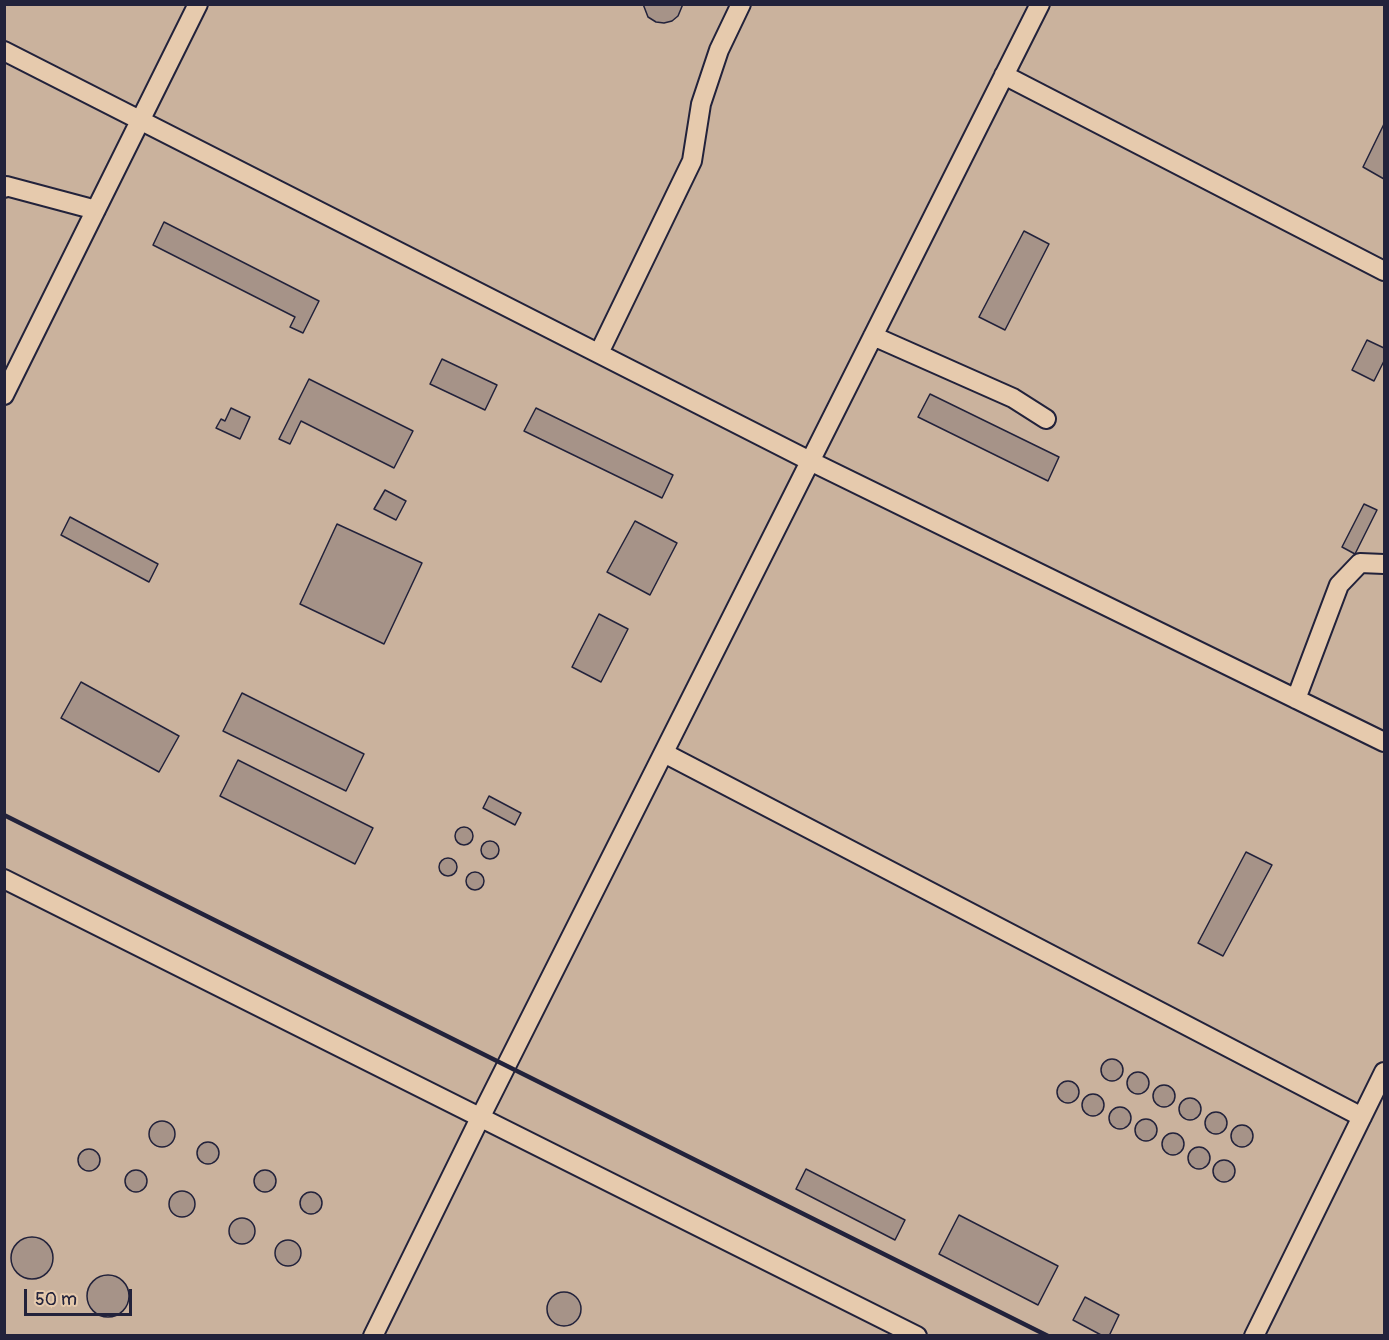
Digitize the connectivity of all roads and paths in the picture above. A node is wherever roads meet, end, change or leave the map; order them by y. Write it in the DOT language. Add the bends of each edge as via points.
graph roads {
  1 [pos="198,4"];
  2 [pos="741,4"];
  3 [pos="1040,4"];
  4 [pos="4,51"];
  5 [pos="1004,75"];
  6 [pos="141,120"];
  7 [pos="4,188"];
  8 [pos="96,210"];
  9 [pos="1384,272"];
  10 [pos="873,336"];
  11 [pos="599,353"];
  12 [pos="4,395"];
  13 [pos="1046,419"];
  14 [pos="810,461"];
  15 [pos="1384,564"];
  16 [pos="1296,699"];
  17 [pos="1384,742"];
  18 [pos="664,753"];
  19 [pos="4,879"];
  20 [pos="1384,1072"];
  21 [pos="481,1116"];
  22 [pos="1362,1117"];
  23 [pos="373,1335"];
  24 [pos="917,1335"];
  25 [pos="1254,1335"];
  1 -- 6 [label="lane"];
  2 -- 11 [label="lane" via="719,50 701,104 692,161"];
  3 -- 5 [label="lane"];
  4 -- 6 [label="lane"];
  5 -- 9 [label="lane"];
  5 -- 10 [label="lane"];
  6 -- 8 [label="lane"];
  6 -- 11 [label="lane"];
  7 -- 8 [label="lane"];
  8 -- 12 [label="lane"];
  10 -- 13 [label="lane" via="1013,398"];
  10 -- 14 [label="lane"];
  11 -- 14 [label="lane"];
  14 -- 16 [label="lane"];
  14 -- 18 [label="lane"];
  15 -- 16 [label="lane" via="1360,563 1339,585"];
  16 -- 17 [label="lane"];
  18 -- 21 [label="lane"];
  18 -- 22 [label="lane"];
  19 -- 21 [label="lane"];
  20 -- 22 [label="lane"];
  21 -- 23 [label="lane"];
  21 -- 24 [label="lane"];
  22 -- 25 [label="lane"];
}
